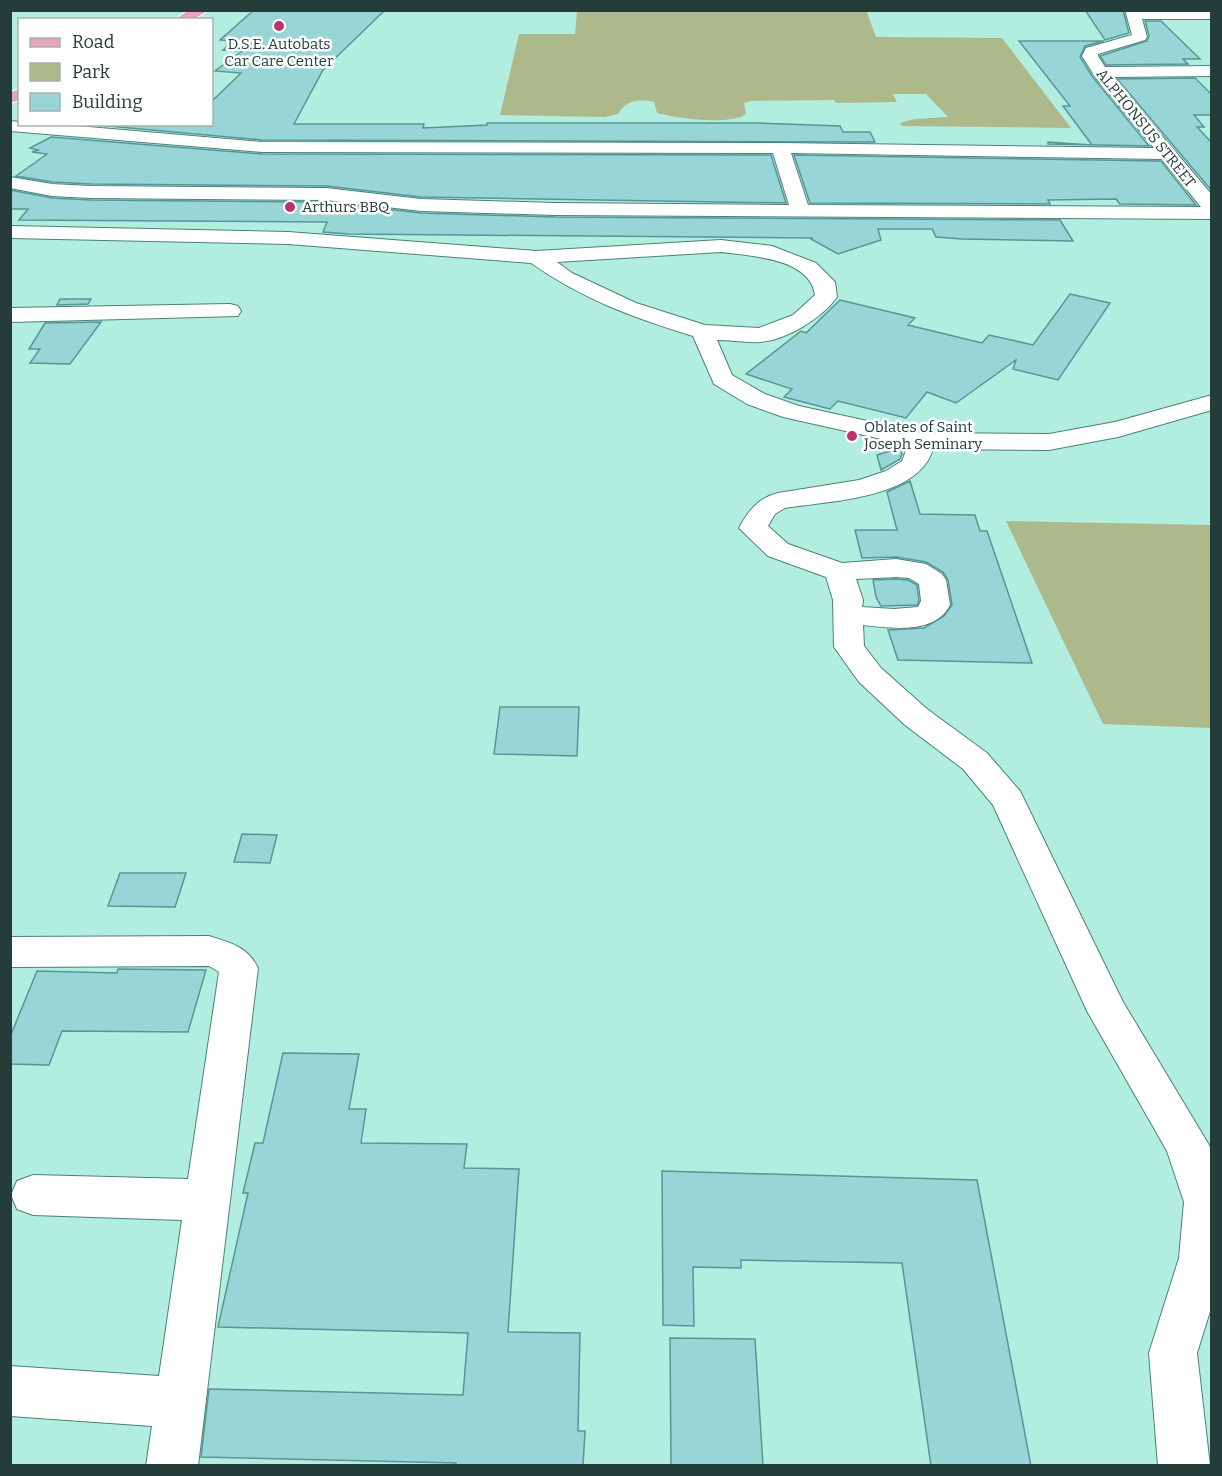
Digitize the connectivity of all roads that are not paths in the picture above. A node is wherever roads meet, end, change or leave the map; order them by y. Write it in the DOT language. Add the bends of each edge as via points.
graph roads {
  1 [pos="201,10"];
  2 [pos="1134,13"];
  3 [pos="1212,15"];
  4 [pos="185,18"];
  5 [pos="1212,71"];
  6 [pos="1100,72"];
  7 [pos="10,126"];
  8 [pos="386,146"];
  9 [pos="780,148"];
  10 [pos="1168,154"];
  11 [pos="10,182"];
  12 [pos="366,198"];
  13 [pos="1212,208"];
  14 [pos="800,209"];
  15 [pos="1212,213"];
  16 [pos="10,232"];
  17 [pos="536,257"];
  18 [pos="230,311"];
  19 [pos="10,315"];
  20 [pos="703,332"];
  21 [pos="1212,402"];
  22 [pos="922,441"];
  23 [pos="839,572"];
  24 [pos="847,614"];
  25 [pos="10,952"];
  26 [pos="33,1195"];
  27 [pos="207,1200"];
  28 [pos="10,1391"];
  29 [pos="180,1403"];
  30 [pos="172,1466"];
  31 [pos="1184,1466"];
  1 -- 4 [label="main road"];
  2 -- 3 [label="street"];
  2 -- 6 [label="street, ALPHONSUS STREET" via="1146,37 1091,51 1090,57"];
  5 -- 6 [label="street"];
  6 -- 10 [label="street, ALPHONSUS STREET"];
  7 -- 8 [label="street" via="262,147"];
  8 -- 9 [label="street"];
  8 -- 12 [label="street"];
  9 -- 10 [label="street"];
  9 -- 14 [label="street"];
  10 -- 13 [label="street, ALPHONSUS STREET"];
  11 -- 12 [label="street" via="72,191 326,194"];
  12 -- 14 [label="street" via="420,205 555,209"];
  14 -- 15 [label="street"];
  16 -- 17 [label="street" via="288,238"];
  17 -- 20 [label="street" via="565,277 628,308"];
  17 -- 20 [label="street" via="721,246 772,252 808,267 824,282 826,297 801,320 761,335"];
  18 -- 19 [label="street"];
  20 -- 22 [label="street" via="722,379 756,399 792,412"];
  21 -- 22 [label="street" via="1118,429 1049,442"];
  22 -- 23 [label="street" via="917,460 881,483 778,501 762,512 753,528 778,550"];
  23 -- 24 [label="street" via="848,600"];
  23 -- 24 [label="street" via="916,570 932,580 935,591 934,610 924,616 910,619"];
  24 -- 31 [label="street" via="849,647 870,675 916,717 975,761 1008,800 1107,1011 1187,1144 1206,1202 1202,1258 1173,1353"];
  25 -- 27 [label="street" via="209,951 228,957 239,968"];
  26 -- 27 [label="street"];
  27 -- 29 [label="street"];
  28 -- 29 [label="street"];
  29 -- 30 [label="street"];
}
